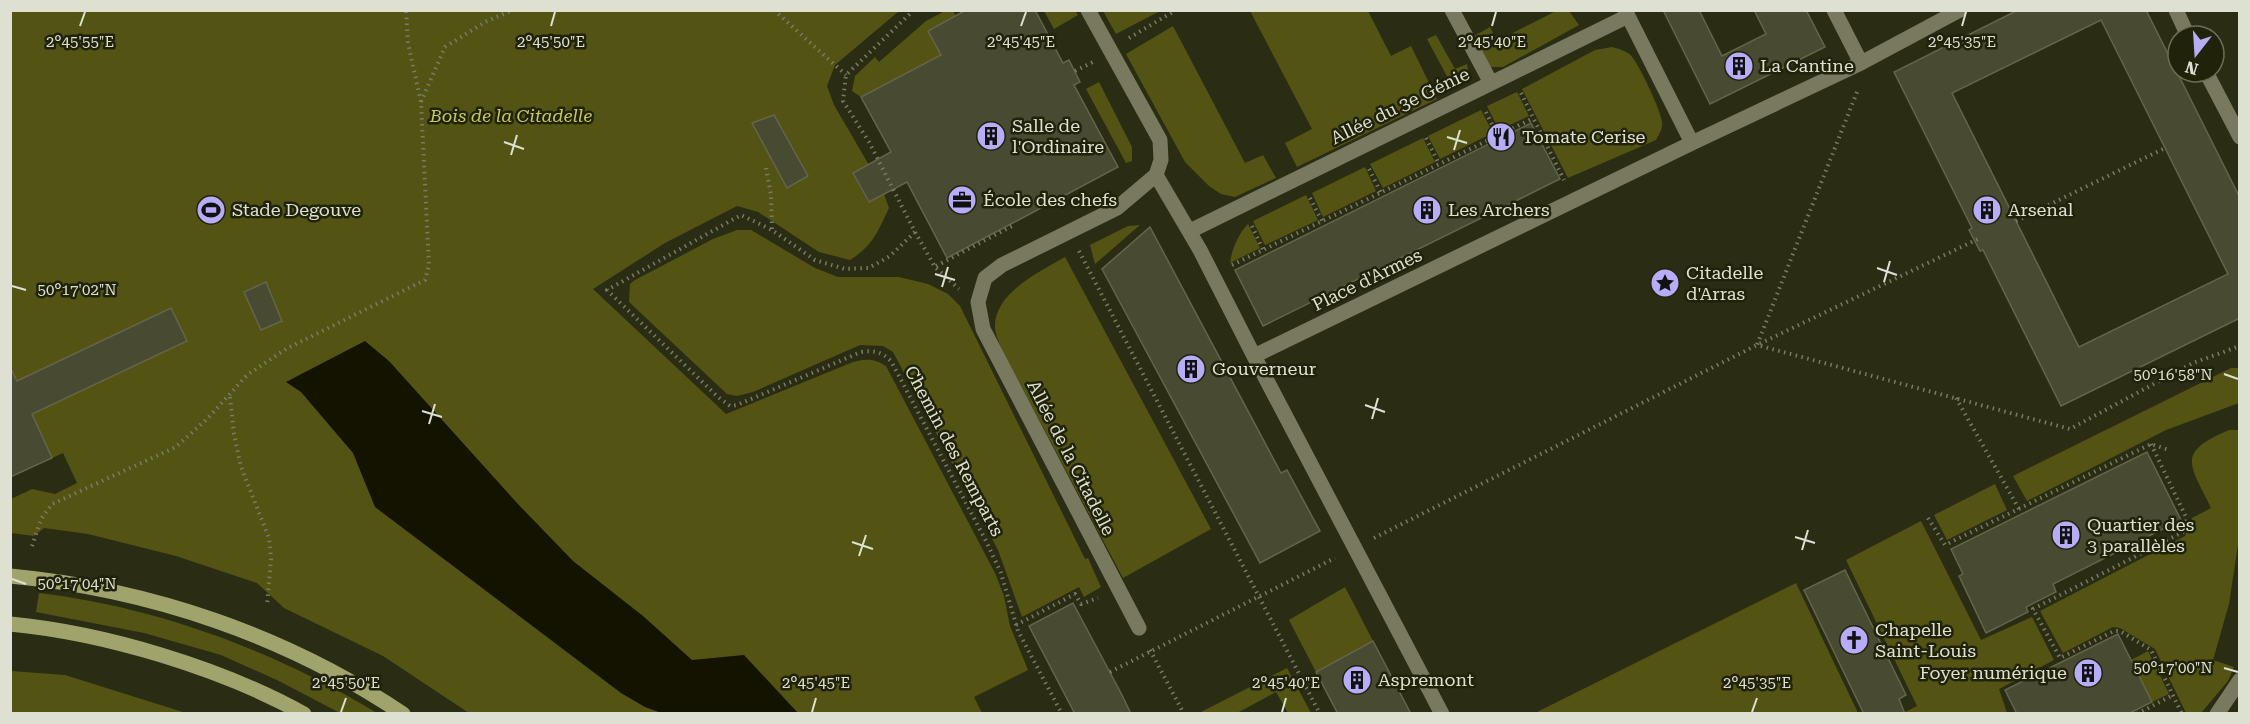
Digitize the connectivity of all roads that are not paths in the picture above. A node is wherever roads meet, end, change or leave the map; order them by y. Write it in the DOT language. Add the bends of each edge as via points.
graph roads {
  1 [pos="1088,10"];
  2 [pos="1452,10"];
  3 [pos="1834,10"];
  4 [pos="1960,10"];
  5 [pos="2176,10"];
  6 [pos="1626,13"];
  7 [pos="2182,24"];
  8 [pos="1861,63"];
  9 [pos="1491,83"];
  10 [pos="2212,84"];
  11 [pos="2240,138"];
  12 [pos="1692,142"];
  13 [pos="1156,175"];
  14 [pos="1190,231"];
  15 [pos="1254,356"];
  16 [pos="10,576"];
  17 [pos="10,624"];
  18 [pos="1139,628"];
  19 [pos="2240,680"];
  20 [pos="304,714"];
  21 [pos="403,714"];
  22 [pos="1442,714"];
  23 [pos="2217,714"];
  1 -- 13 [label="street" via="1160,140 1161,160"];
  2 -- 9 [label="street"];
  3 -- 8 [label="street"];
  4 -- 8 [label="street, Place d'Armes"];
  5 -- 7 [label="street"];
  6 -- 9 [label="street, Allée du 3e Génie"];
  6 -- 12 [label="street"];
  8 -- 12 [label="street, Place d'Armes"];
  9 -- 14 [label="street, Allée du 3e Génie"];
  10 -- 11 [label="street"];
  12 -- 15 [label="street, Place d'Armes"];
  13 -- 14 [label="street"];
  13 -- 18 [label="street, Allée de la Citadelle" via="1117,208 1002,265 985,278 978,302 982,329"];
  14 -- 15 [label="street"];
  15 -- 22 [label="street"];
  16 -- 21 [label="main road" via="151,599 228,626 303,656"];
  17 -- 20 [label="main road" via="66,631 137,648 224,676"];
  19 -- 23 [label="street"];
}
